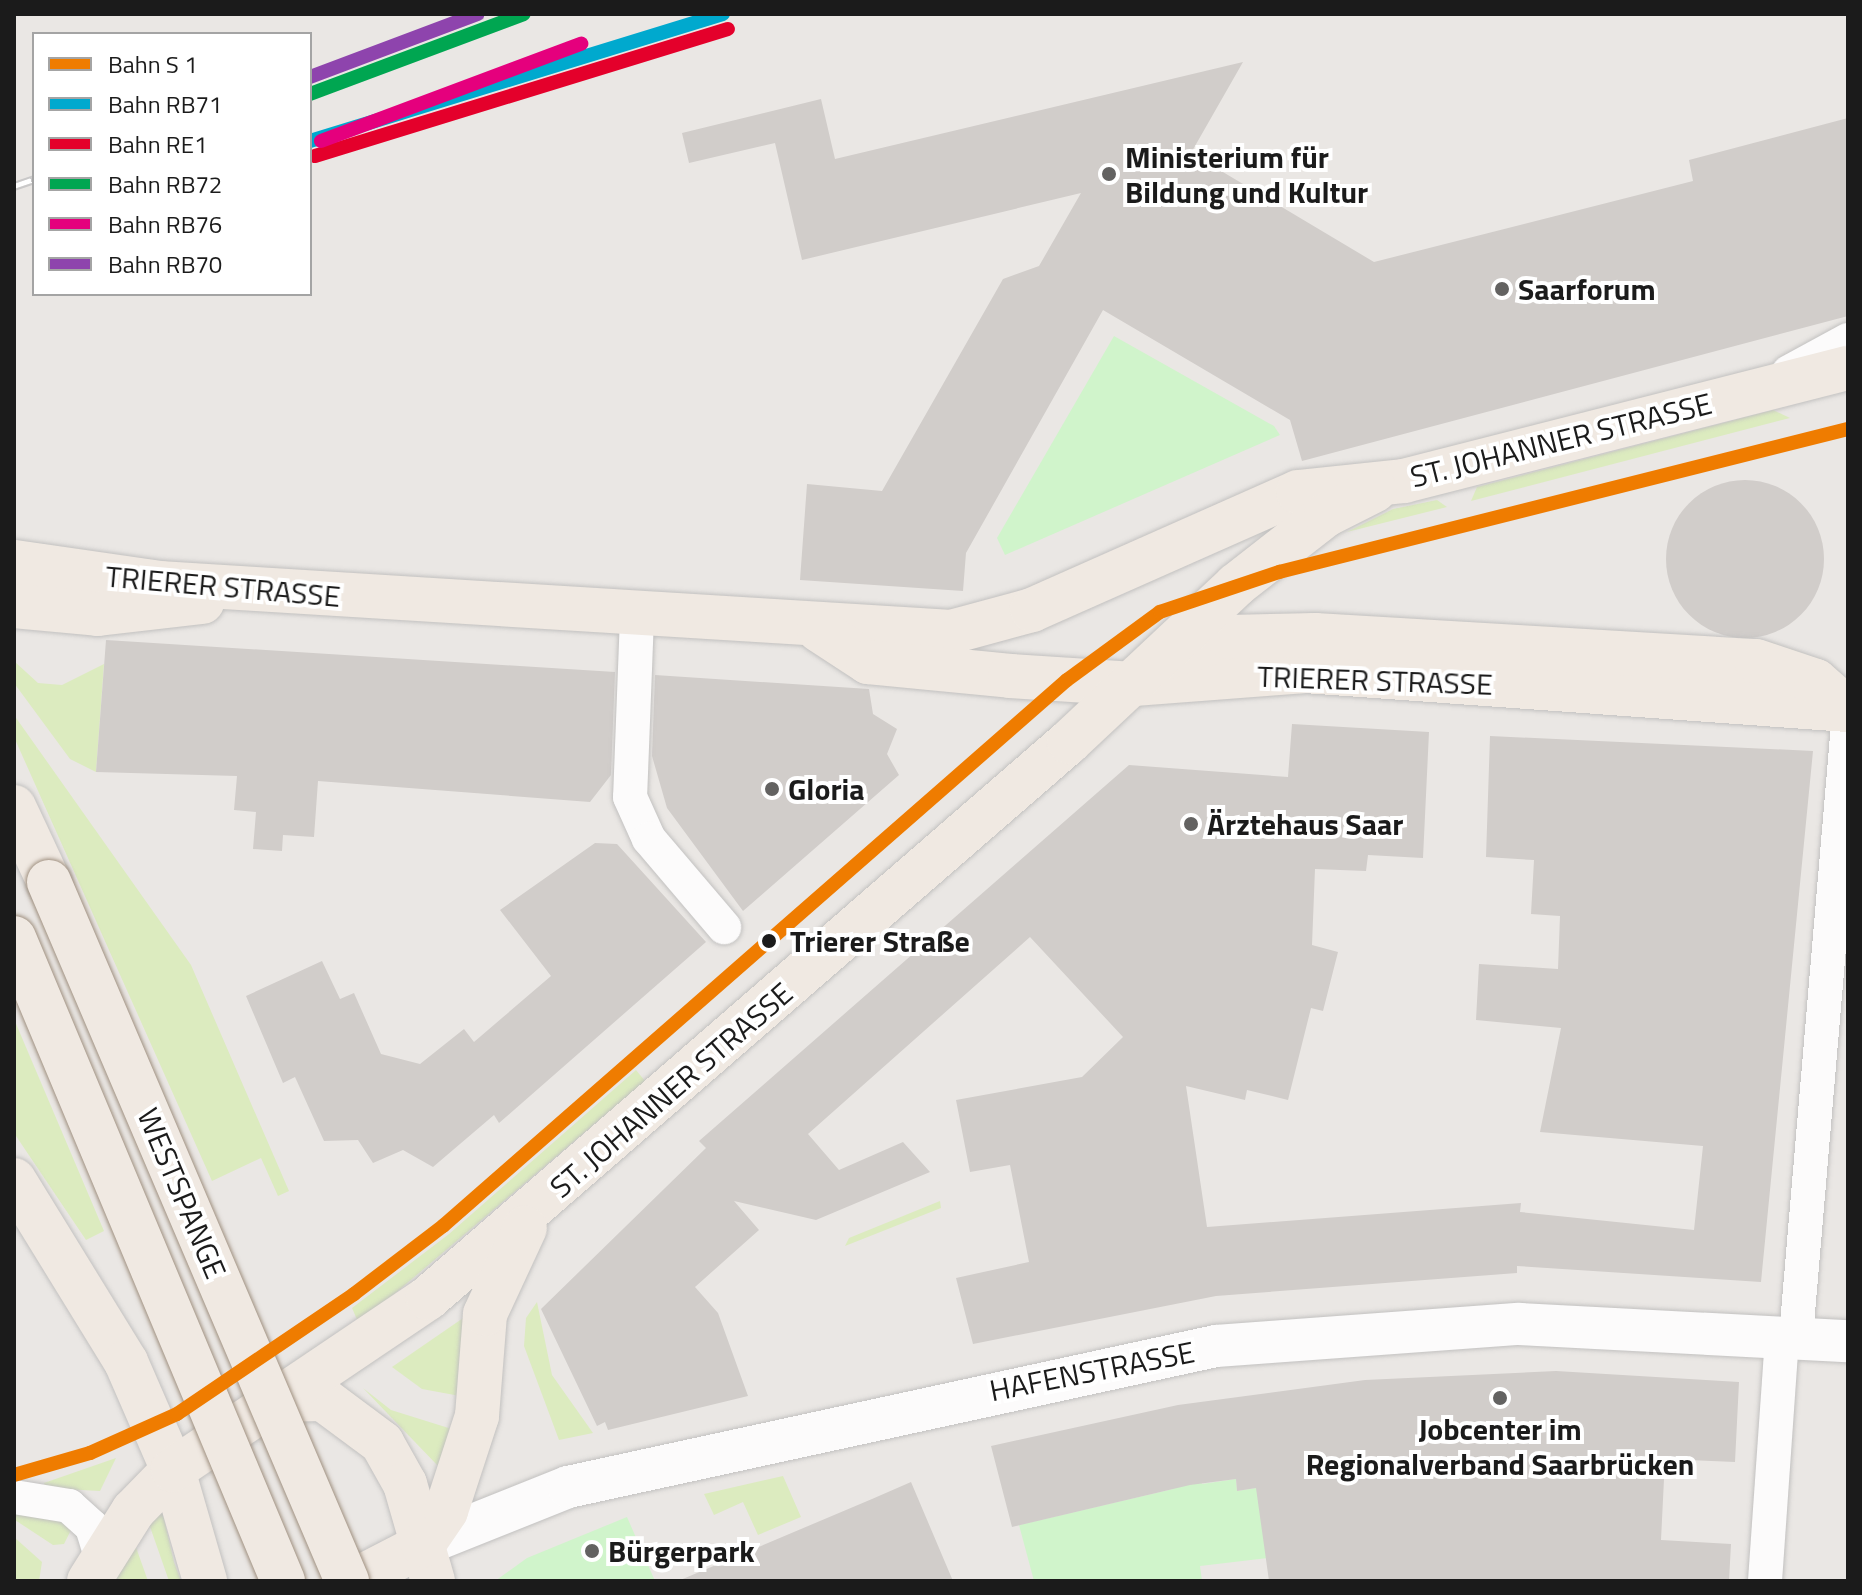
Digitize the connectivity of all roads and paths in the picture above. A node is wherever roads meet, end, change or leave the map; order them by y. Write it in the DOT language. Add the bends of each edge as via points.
graph roads {
  1 [pos="1848,340"];
  2 [pos="1848,368"];
  3 [pos="1751,393"];
  4 [pos="1404,481"];
  5 [pos="14,562"];
  6 [pos="247,589"];
  7 [pos="14,606"];
  8 [pos="637,617"];
  9 [pos="1010,618"];
  10 [pos="817,629"];
  11 [pos="1253,635"];
  12 [pos="1305,671"];
  13 [pos="1145,673"];
  14 [pos="1218,676"];
  15 [pos="1848,710"];
  16 [pos="1092,721"];
  17 [pos="1848,724"];
  18 [pos="14,807"];
  19 [pos="724,927"];
  20 [pos="14,938"];
  21 [pos="14,1180"];
  22 [pos="539,1205"];
  23 [pos="1789,1336"];
  24 [pos="1848,1341"];
  25 [pos="278,1400"];
  26 [pos="173,1470"];
  27 [pos="14,1497"];
  28 [pos="428,1563"];
  29 [pos="96,1570"];
  30 [pos="205,1581"];
  31 [pos="283,1581"];
  32 [pos="350,1581"];
  33 [pos="1765,1581"];
  1 -- 3 [label="street"];
  2 -- 3 [label="main road, ST. JOHANNER STRASSE"];
  3 -- 4 [label="main road, ST. JOHANNER STRASSE"];
  4 -- 9 [label="main road, ST. JOHANNER STRASSE" via="1327,485 1255,506"];
  4 -- 11 [label="main road" via="1279,572 1249,608"];
  4 -- 13 [label="main road, ST. JOHANNER STRASSE" via="1355,497 1307,528"];
  5 -- 6 [label="main road, TRIERER STRASSE"];
  6 -- 7 [label="main road" via="169,611"];
  6 -- 8 [label="main road, TRIERER STRASSE"];
  8 -- 10 [label="main road, TRIERER STRASSE"];
  8 -- 19 [label="street" via="630,797 649,839"];
  9 -- 10 [label="main road, TRIERER STRASSE" via="951,632"];
  10 -- 13 [label="main road, TRIERER STRASSE" via="868,662"];
  11 -- 12 [label="main road" via="1271,656"];
  11 -- 13 [label="main road, TRIERER STRASSE" via="1203,643"];
  11 -- 15 [label="main road, TRIERER STRASSE" via="1756,661 1816,681"];
  12 -- 14 [label="main road, TRIERER STRASSE"];
  12 -- 15 [label="main road, TRIERER STRASSE"];
  13 -- 14 [label="main road, TRIERER STRASSE"];
  13 -- 16 [label="main road, ST. JOHANNER STRASSE"];
  14 -- 16 [label="main road, ST. JOHANNER STRASSE"];
  16 -- 22 [label="main road, ST. JOHANNER STRASSE"];
  17 -- 23 [label="street"];
  18 -- 32 [label="main road, WESTSPANGE, bridge"];
  20 -- 31 [label="main road, WESTSPANGE, bridge"];
  21 -- 26 [label="main road" via="93,1302"];
  22 -- 25 [label="main road, ST. JOHANNER STRASSE" via="417,1306"];
  22 -- 28 [label="main road, ST. JOHANNER STRASSE" via="485,1314 477,1416 461,1480"];
  23 -- 24 [label="street, HAFENSTRASSE"];
  23 -- 28 [label="street, HAFENSTRASSE" via="1519,1324 1216,1346 568,1487"];
  23 -- 33 [label="street"];
  25 -- 26 [label="main road, ST. JOHANNER STRASSE"];
  25 -- 28 [label="main road" via="323,1399 382,1443 405,1484"];
  26 -- 29 [label="main road, ST. JOHANNER STRASSE"];
  26 -- 30 [label="main road"];
  27 -- 29 [label="street" via="59,1501 82,1515"];
  28 -- 32 [label="main road"];
}
